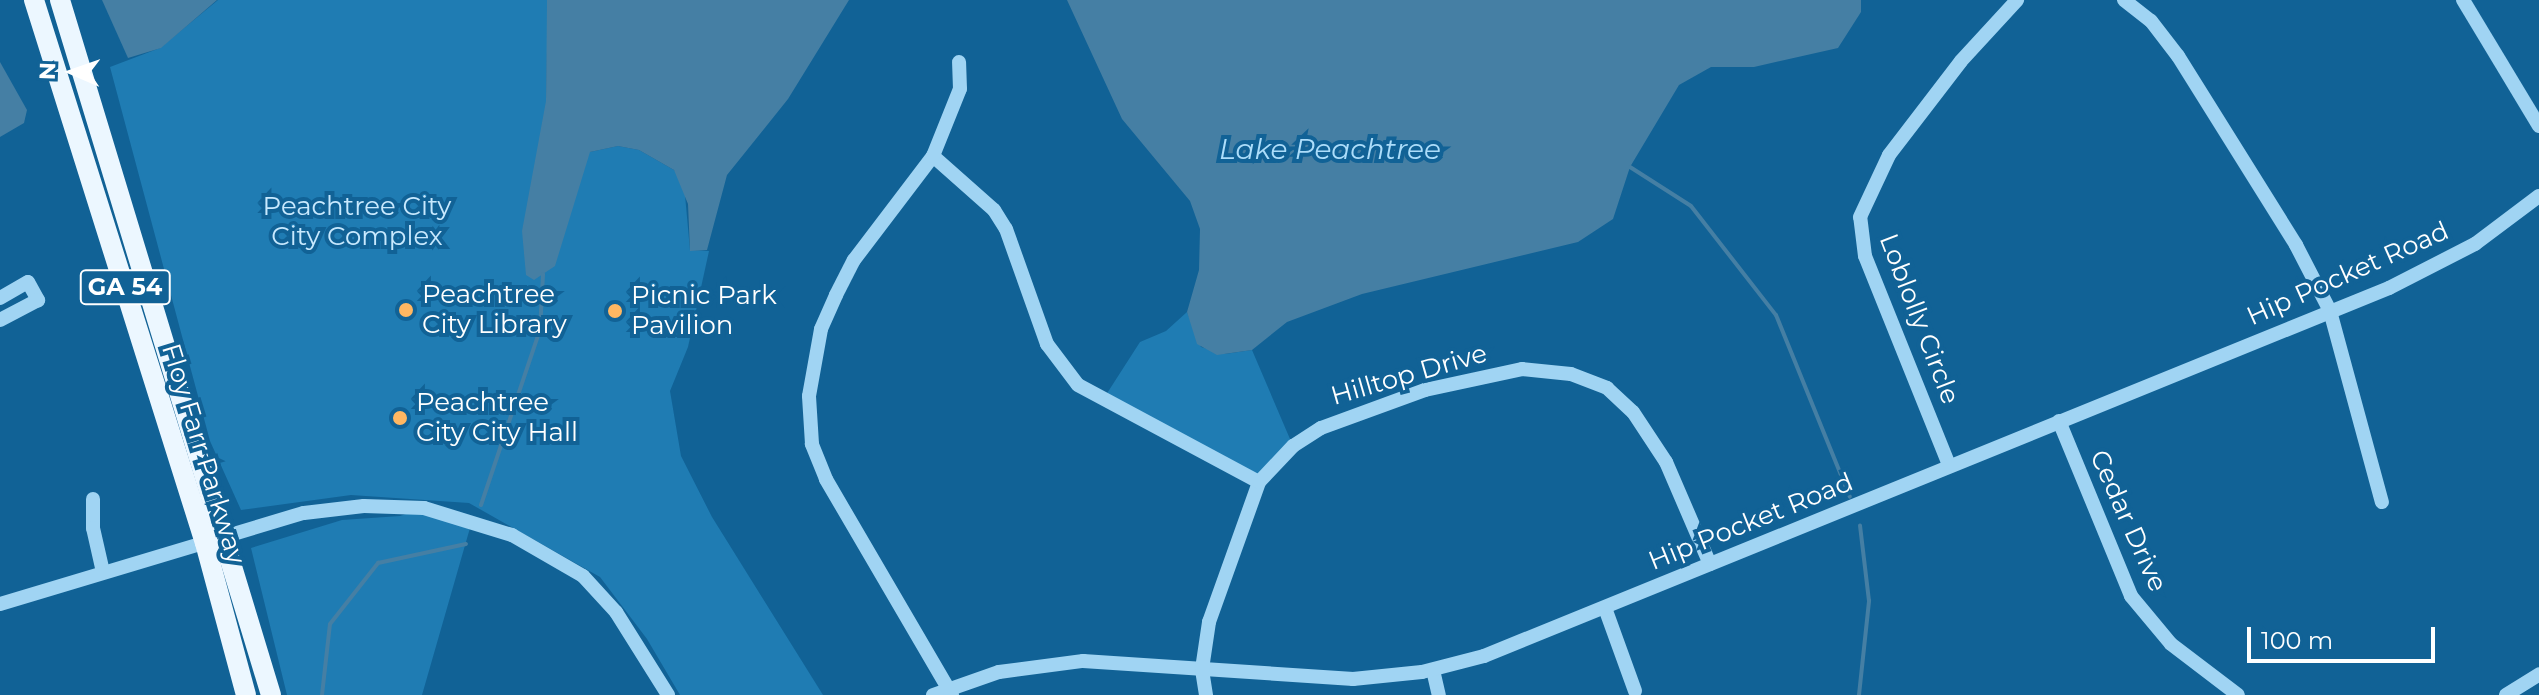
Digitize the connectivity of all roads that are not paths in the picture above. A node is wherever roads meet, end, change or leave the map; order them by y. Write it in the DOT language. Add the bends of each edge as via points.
graph roads {
  1 [pos="34,0"];
  2 [pos="60,0"];
  3 [pos="2017,0"];
  4 [pos="2124,0"];
  5 [pos="2463,0"];
  6 [pos="959,62"];
  7 [pos="2539,126"];
  8 [pos="933,156"];
  9 [pos="2539,196"];
  10 [pos="0,298"];
  11 [pos="2330,311"];
  12 [pos="0,320"];
  13 [pos="2059,421"];
  14 [pos="1949,465"];
  15 [pos="1259,482"];
  16 [pos="93,499"];
  17 [pos="2382,502"];
  18 [pos="215,540"];
  19 [pos="1710,564"];
  20 [pos="103,572"];
  21 [pos="0,604"];
  22 [pos="1605,608"];
  23 [pos="1202,669"];
  24 [pos="1433,670"];
  25 [pos="2539,674"];
  26 [pos="950,691"];
  27 [pos="1635,691"];
  28 [pos="246,695"];
  29 [pos="271,695"];
  30 [pos="668,695"];
  31 [pos="933,695"];
  32 [pos="1206,695"];
  33 [pos="1439,695"];
  34 [pos="2238,695"];
  35 [pos="2506,695"];
  1 -- 18 [label="main road, Floy Farr Parkway / GA 54"];
  2 -- 18 [label="main road, Floy Farr Parkway / GA 54"];
  3 -- 14 [label="street, Loblolly Circle" via="1961,61 1889,155 1860,217 1865,256"];
  4 -- 11 [label="street" via="2151,21 2178,56 2296,245"];
  5 -- 7 [label="street"];
  6 -- 8 [label="street" via="960,89"];
  8 -- 15 [label="street" via="994,210 1006,229 1047,344 1078,385"];
  8 -- 26 [label="street" via="854,260 836,295 812,368 809,419 826,479"];
  9 -- 11 [label="street, Hip Pocket Road" via="2475,244"];
  10 -- 12 [label="street" via="28,282 38,300"];
  11 -- 13 [label="street, Hip Pocket Road"];
  11 -- 17 [label="street"];
  13 -- 14 [label="street, Hip Pocket Road"];
  13 -- 34 [label="street, Cedar Drive" via="2131,596 2171,644"];
  14 -- 19 [label="street, Hip Pocket Road"];
  15 -- 19 [label="street, Hilltop Drive" via="1293,446 1339,419 1476,377 1549,369 1593,380 1633,412 1668,466"];
  15 -- 23 [label="street, Hilltop Drive" via="1223,574"];
  16 -- 20 [label="street"];
  18 -- 20 [label="street"];
  18 -- 28 [label="main road, Floy Farr Parkway / GA 54"];
  18 -- 29 [label="main road, Floy Farr Parkway / GA 54"];
  18 -- 30 [label="street" via="304,513 364,506 424,508 483,524 535,546 583,576 616,612"];
  19 -- 22 [label="street, Hip Pocket Road"];
  20 -- 21 [label="street"];
  22 -- 24 [label="street, Hip Pocket Road" via="1492,653"];
  22 -- 27 [label="street"];
  23 -- 24 [label="street, Hip Pocket Road" via="1353,679"];
  23 -- 26 [label="street, Hip Pocket Road" via="1083,661 999,672"];
  23 -- 32 [label="street, Hilltop Drive"];
  24 -- 33 [label="street"];
  25 -- 35 [label="street"];
  26 -- 31 [label="street, Hip Pocket Road"];
}
